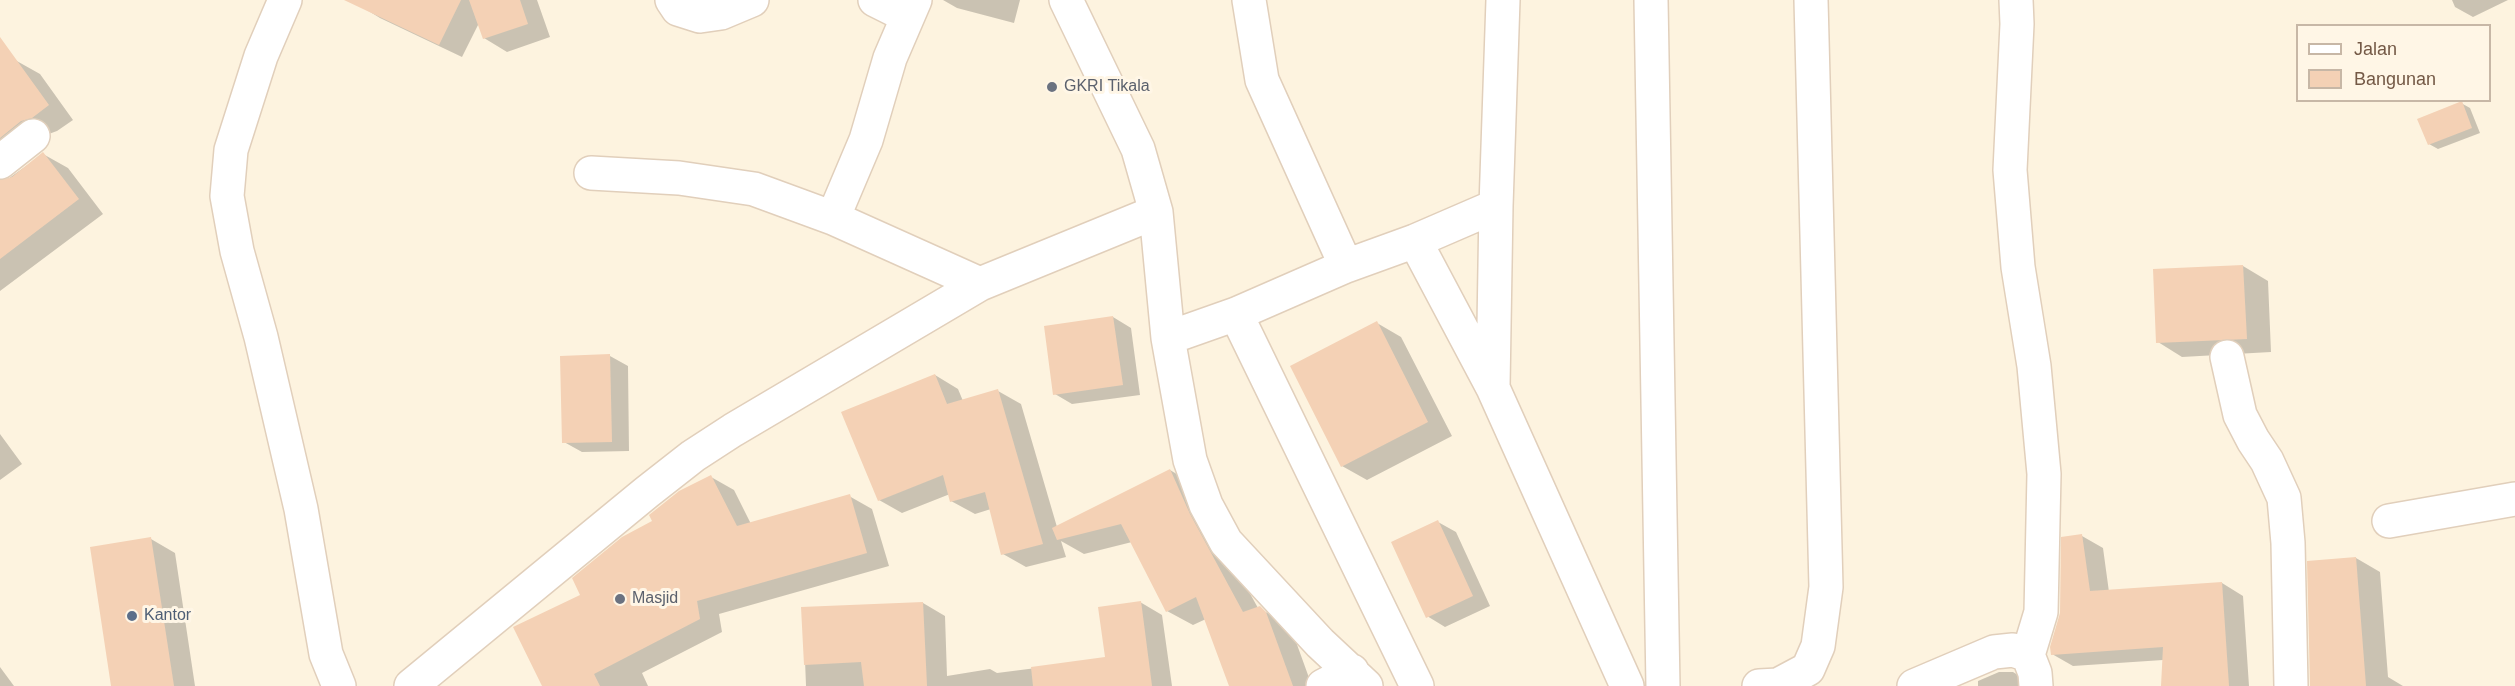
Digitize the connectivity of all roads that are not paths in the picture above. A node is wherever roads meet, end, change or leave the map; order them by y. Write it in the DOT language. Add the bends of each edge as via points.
graph roads {
  1 [pos="285,0"];
  2 [pos="672,0"];
  3 [pos="752,0"];
  4 [pos="875,0"];
  5 [pos="1066,0"];
  6 [pos="1249,0"];
  7 [pos="1503,0"];
  8 [pos="1651,0"];
  9 [pos="1811,0"];
  10 [pos="2016,0"];
  11 [pos="911,8"];
  12 [pos="33,136"];
  13 [pos="0,162"];
  14 [pos="591,173"];
  15 [pos="1496,206"];
  16 [pos="1156,212"];
  17 [pos="833,218"];
  18 [pos="1415,241"];
  19 [pos="1346,266"];
  20 [pos="980,284"];
  21 [pos="1236,314"];
  22 [pos="1168,338"];
  23 [pos="2227,357"];
  24 [pos="1493,388"];
  25 [pos="2515,499"];
  26 [pos="2389,521"];
  27 [pos="2028,655"];
  28 [pos="1359,678"];
  29 [pos="339,686"];
  30 [pos="411,686"];
  31 [pos="1323,686"];
  32 [pos="1417,686"];
  33 [pos="1627,686"];
  34 [pos="1663,686"];
  35 [pos="1759,686"];
  36 [pos="1914,686"];
  37 [pos="2036,686"];
  38 [pos="2291,686"];
  1 -- 29 [label="street" via="261,56 231,150 227,196 301,509 326,654"];
  2 -- 3 [label="street" via="678,9 700,16"];
  4 -- 11 [label="street"];
  5 -- 16 [label="street" via="1138,149"];
  6 -- 19 [label="street" via="1262,80"];
  7 -- 15 [label="street"];
  8 -- 34 [label="street"];
  9 -- 35 [label="street" via="1826,586 1818,646 1808,669 1778,685"];
  10 -- 27 [label="street" via="2010,170 2044,474 2042,612"];
  11 -- 17 [label="street" via="890,58 866,140"];
  12 -- 13 [label="street"];
  14 -- 17 [label="street" via="679,178 754,189"];
  15 -- 18 [label="street"];
  15 -- 24 [label="street"];
  16 -- 20 [label="street"];
  16 -- 22 [label="street"];
  17 -- 20 [label="street"];
  18 -- 19 [label="street"];
  18 -- 24 [label="street"];
  19 -- 21 [label="street"];
  20 -- 30 [label="street" via="693,456"];
  21 -- 22 [label="street"];
  21 -- 32 [label="street"];
  22 -- 28 [label="street" via="1190,460 1206,505 1226,542 1320,643"];
  23 -- 38 [label="street" via="2240,415 2284,498"];
  24 -- 33 [label="street"];
  25 -- 26 [label="street"];
  27 -- 36 [label="street" via="2013,650 1994,652"];
  27 -- 37 [label="street"];
  28 -- 31 [label="street"];
}
